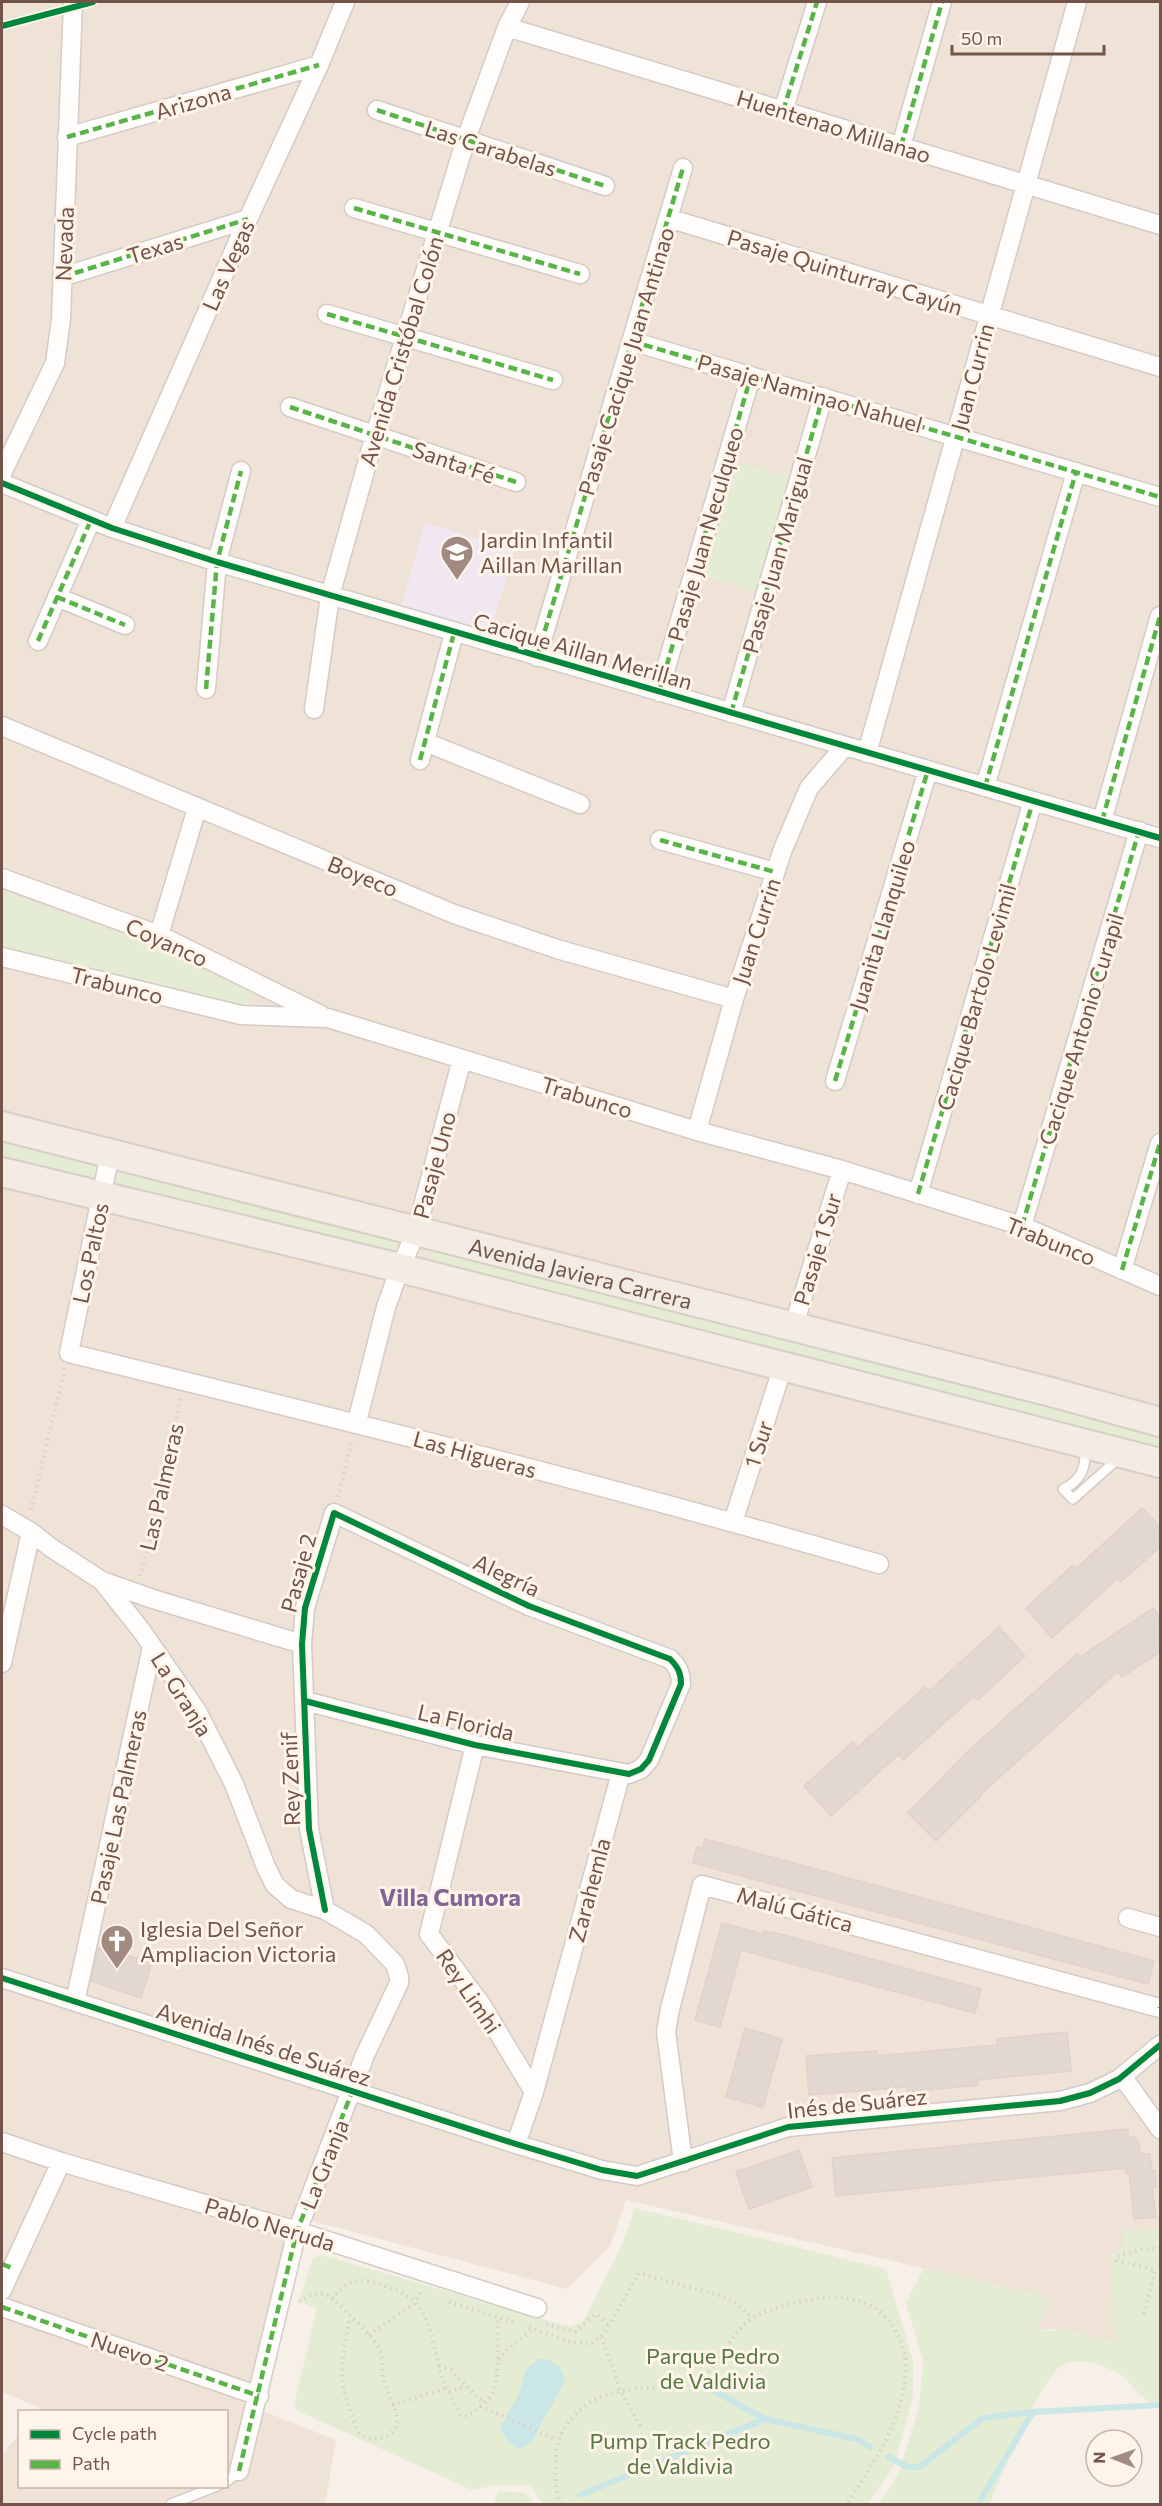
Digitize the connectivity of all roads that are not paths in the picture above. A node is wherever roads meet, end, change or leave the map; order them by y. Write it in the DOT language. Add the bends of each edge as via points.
graph roads {
  1 [pos="74,2"];
  2 [pos="345,2"];
  3 [pos="520,2"];
  4 [pos="817,2"];
  5 [pos="942,2"];
  6 [pos="1077,2"];
  7 [pos="507,27"];
  8 [pos="319,65"];
  9 [pos="377,110"];
  10 [pos="783,111"];
  11 [pos="67,137"];
  12 [pos="466,139"];
  13 [pos="901,146"];
  14 [pos="683,168"];
  15 [pos="1026,184"];
  16 [pos="605,186"];
  17 [pos="354,208"];
  18 [pos="668,218"];
  19 [pos="248,219"];
  20 [pos="1161,225"];
  21 [pos="436,232"];
  22 [pos="580,274"];
  23 [pos="62,277"];
  24 [pos="327,314"];
  25 [pos="989,315"];
  26 [pos="405,337"];
  27 [pos="631,341"];
  28 [pos="1161,367"];
  29 [pos="751,376"];
  30 [pos="554,380"];
  31 [pos="823,397"];
  32 [pos="290,407"];
  33 [pos="375,435"];
  34 [pos="956,437"];
  35 [pos="241,471"];
  36 [pos="1076,472"];
  37 [pos="2,473"];
  38 [pos="2,483"];
  39 [pos="516,483"];
  40 [pos="1161,497"];
  41 [pos="91,520"];
  42 [pos="112,528"];
  43 [pos="217,562"];
  44 [pos="330,596"];
  45 [pos="57,597"];
  46 [pos="1161,616"];
  47 [pos="125,625"];
  48 [pos="454,633"];
  49 [pos="38,641"];
  50 [pos="537,657"];
  51 [pos="206,689"];
  52 [pos="660,692"];
  53 [pos="314,709"];
  54 [pos="731,713"];
  55 [pos="2,726"];
  56 [pos="845,746"];
  57 [pos="867,753"];
  58 [pos="928,770"];
  59 [pos="985,787"];
  60 [pos="1033,801"];
  61 [pos="580,804"];
  62 [pos="197,808"];
  63 [pos="1102,821"];
  64 [pos="1139,831"];
  65 [pos="1161,838"];
  66 [pos="660,840"];
  67 [pos="775,872"];
  68 [pos="2,878"];
  69 [pos="159,935"];
  70 [pos="2,957"];
  71 [pos="734,999"];
  72 [pos="328,1018"];
  73 [pos="462,1059"];
  74 [pos="835,1081"];
  75 [pos="2,1126"];
  76 [pos="697,1131"];
  77 [pos="1161,1143"];
  78 [pos="110,1154"];
  79 [pos="842,1170"];
  80 [pos="2,1172"];
  81 [pos="918,1194"];
  82 [pos="102,1196"];
  83 [pos="1022,1226"];
  84 [pos="416,1232"];
  85 [pos="400,1268"];
  86 [pos="1122,1270"];
  87 [pos="1161,1286"];
  88 [pos="793,1328"];
  89 [pos="69,1353"];
  90 [pos="783,1366"];
  91 [pos="357,1422"];
  92 [pos="1161,1422"];
  93 [pos="1085,1442"];
  94 [pos="1124,1454"];
  95 [pos="1161,1463"];
  96 [pos="334,1513"];
  97 [pos="2,1515"];
  98 [pos="733,1522"];
  99 [pos="31,1532"];
  100 [pos="879,1564"];
  101 [pos="102,1581"];
  102 [pos="302,1644"];
  103 [pos="152,1647"];
  104 [pos="2,1663"];
  105 [pos="305,1701"];
  106 [pos="475,1745"];
  107 [pos="621,1773"];
  108 [pos="325,1910"];
  109 [pos="1128,1918"];
  110 [pos="1161,1927"];
  111 [pos="2,1978"];
  112 [pos="75,2002"];
  113 [pos="1160,2008"];
  114 [pos="1161,2045"];
  115 [pos="1122,2076"];
  116 [pos="352,2092"];
  117 [pos="534,2092"];
  118 [pos="1161,2129"];
  119 [pos="2,2142"];
  120 [pos="516,2144"];
  121 [pos="61,2162"];
  122 [pos="683,2162"];
  123 [pos="297,2231"];
  124 [pos="7,2266"];
  125 [pos="2,2290"];
  126 [pos="2,2307"];
  127 [pos="537,2308"];
  128 [pos="259,2396"];
  129 [pos="233,2477"];
  130 [pos="214,2488"];
  131 [pos="171,2505"];
  1 -- 11 [label="street, Nevada"];
  2 -- 8 [label="street, Las Vegas"];
  3 -- 7 [label="street, Avenida Cristóbal Colón"];
  4 -- 10 [label="street"];
  5 -- 13 [label="street"];
  6 -- 15 [label="street, Juan Currin"];
  7 -- 10 [label="street, Huentenao Millanao"];
  7 -- 12 [label="street, Avenida Cristóbal Colón"];
  8 -- 11 [label="street, Arizona"];
  8 -- 19 [label="street, Las Vegas"];
  9 -- 12 [label="street, Las Carabelas"];
  10 -- 13 [label="street, Huentenao Millanao"];
  11 -- 23 [label="street, Nevada"];
  12 -- 16 [label="street, Las Carabelas"];
  12 -- 21 [label="street, Avenida Cristóbal Colón"];
  13 -- 15 [label="street, Huentenao Millanao"];
  14 -- 18 [label="street, Pasaje Cacique Juan Antinao"];
  15 -- 20 [label="street, Huentenao Millanao"];
  15 -- 25 [label="street, Juan Currin"];
  17 -- 21 [label="street"];
  18 -- 25 [label="street, Pasaje Quinturray Cayún"];
  18 -- 27 [label="street, Pasaje Cacique Juan Antinao"];
  19 -- 23 [label="street, Texas"];
  19 -- 42 [label="street, Las Vegas"];
  21 -- 22 [label="street"];
  21 -- 26 [label="street, Avenida Cristóbal Colón"];
  23 -- 37 [label="street, Nevada" via="55,363"];
  24 -- 26 [label="street"];
  25 -- 28 [label="street, Pasaje Quinturray Cayún"];
  25 -- 34 [label="street, Juan Currin"];
  26 -- 30 [label="street"];
  26 -- 33 [label="street, Avenida Cristóbal Colón"];
  27 -- 29 [label="street, Pasaje Naminao Nahuel"];
  27 -- 50 [label="street, Pasaje Cacique Juan Antinao"];
  29 -- 31 [label="street, Pasaje Naminao Nahuel"];
  29 -- 52 [label="street, Pasaje Juan Neculqueo"];
  31 -- 34 [label="street, Pasaje Naminao Nahuel"];
  31 -- 54 [label="street, Pasaje Juan Marigual"];
  32 -- 33 [label="street, Santa Fé"];
  33 -- 39 [label="street, Santa Fé"];
  33 -- 44 [label="street, Avenida Cristóbal Colón"];
  34 -- 36 [label="street, Pasaje Naminao Nahuel"];
  34 -- 57 [label="street, Juan Currin"];
  35 -- 43 [label="street"];
  36 -- 40 [label="street, Pasaje Naminao Nahuel"];
  36 -- 59 [label="street"];
  38 -- 41 [label="street, Cacique Aillan Merillan"];
  41 -- 42 [label="street, Cacique Aillan Merillan"];
  41 -- 45 [label="street"];
  42 -- 43 [label="street, Cacique Aillan Merillan"];
  43 -- 44 [label="street, Cacique Aillan Merillan"];
  43 -- 51 [label="street"];
  44 -- 48 [label="street, Cacique Aillan Merillan"];
  44 -- 53 [label="street, Avenida Cristóbal Colón"];
  45 -- 47 [label="street"];
  45 -- 49 [label="street"];
  46 -- 63 [label="street"];
  48 -- 50 [label="street, Cacique Aillan Merillan"];
  48 -- 61 [label="street" via="423,751"];
  50 -- 52 [label="street, Cacique Aillan Merillan"];
  52 -- 54 [label="street, Cacique Aillan Merillan"];
  54 -- 56 [label="street, Cacique Aillan Merillan"];
  55 -- 62 [label="street, Boyeco"];
  56 -- 57 [label="street, Cacique Aillan Merillan"];
  56 -- 67 [label="street, Juan Currin" via="809,789"];
  57 -- 58 [label="street, Cacique Aillan Merillan"];
  58 -- 59 [label="street, Cacique Aillan Merillan"];
  58 -- 74 [label="street, Juanita Llanquileo"];
  59 -- 60 [label="street, Cacique Aillan Merillan"];
  60 -- 63 [label="street, Cacique Aillan Merillan"];
  60 -- 81 [label="street, Cacique Bartolo Levimil"];
  62 -- 69 [label="street"];
  62 -- 71 [label="street, Boyeco" via="454,914 557,949"];
  63 -- 64 [label="street, Cacique Aillan Merillan"];
  64 -- 65 [label="street, Cacique Aillan Merillan"];
  64 -- 83 [label="street, Cacique Antonio Curapil"];
  66 -- 67 [label="street"];
  67 -- 71 [label="street, Juan Currin"];
  68 -- 69 [label="street, Coyanco"];
  69 -- 72 [label="street, Coyanco"];
  70 -- 72 [label="street, Trabunco" via="241,1015"];
  71 -- 76 [label="street, Juan Currin"];
  72 -- 73 [label="street, Trabunco"];
  73 -- 76 [label="street, Trabunco"];
  73 -- 84 [label="street, Pasaje Uno"];
  75 -- 78 [label="main road, Avenida Javiera Carrera"];
  76 -- 79 [label="street, Trabunco"];
  77 -- 86 [label="street"];
  78 -- 82 [label="street, Los Paltos"];
  78 -- 84 [label="main road, Avenida Javiera Carrera"];
  79 -- 81 [label="street, Trabunco"];
  79 -- 88 [label="street, Pasaje 1 Sur"];
  80 -- 82 [label="main road, Avenida Javiera Carrera"];
  81 -- 83 [label="street, Trabunco"];
  82 -- 85 [label="main road, Avenida Javiera Carrera"];
  82 -- 89 [label="street, Los Paltos"];
  83 -- 86 [label="street, Trabunco"];
  84 -- 85 [label="street, Pasaje Uno"];
  84 -- 88 [label="main road, Avenida Javiera Carrera"];
  85 -- 90 [label="main road, Avenida Javiera Carrera"];
  85 -- 91 [label="street"];
  86 -- 87 [label="street, Trabunco"];
  88 -- 92 [label="main road, Avenida Javiera Carrera"];
  89 -- 91 [label="street, Las Higueras"];
  90 -- 93 [label="main road, Avenida Javiera Carrera"];
  90 -- 98 [label="street, 1 Sur"];
  91 -- 98 [label="street, Las Higueras"];
  93 -- 94 [label="main road, Avenida Javiera Carrera"];
  93 -- 94 [label="lane" via="1083,1472 1063,1489 1072,1499"];
  94 -- 95 [label="main road, Avenida Javiera Carrera"];
  96 -- 102 [label="street, Pasaje 2" via="304,1608"];
  96 -- 107 [label="street, Alegría" via="529,1606 670,1659 680,1670 681,1684 649,1760 636,1772"];
  97 -- 99 [label="street"];
  98 -- 100 [label="street, Las Higueras"];
  99 -- 101 [label="street"];
  99 -- 104 [label="street"];
  101 -- 102 [label="street"];
  101 -- 103 [label="street, La Granja"];
  102 -- 105 [label="street, Rey Zenif"];
  103 -- 108 [label="street, La Granja" via="197,1711 234,1784 275,1886 291,1899"];
  103 -- 112 [label="street, Pasaje Las Palmeras"];
  105 -- 106 [label="street, La Florida"];
  105 -- 108 [label="street, Rey Zenif" via="309,1829"];
  106 -- 107 [label="street, La Florida"];
  106 -- 117 [label="street, Rey Limhi" via="429,1934 481,2004"];
  107 -- 117 [label="street, Zarahemla"];
  108 -- 116 [label="street, La Granja" via="366,1934 395,1964 399,1977"];
  109 -- 110 [label="street"];
  111 -- 112 [label="street, Avenida Inés de Suárez"];
  112 -- 116 [label="street, Avenida Inés de Suárez"];
  113 -- 122 [label="street, Malú Gática" via="702,1885 666,2032"];
  114 -- 115 [label="street, Inés de Suárez"];
  115 -- 118 [label="street"];
  115 -- 122 [label="street, Inés de Suárez" via="1090,2093 1060,2102 788,2127"];
  116 -- 120 [label="street, Avenida Inés de Suárez"];
  116 -- 123 [label="street, La Granja"];
  117 -- 120 [label="street, Zarahemla"];
  119 -- 121 [label="street, Pablo Neruda"];
  120 -- 122 [label="street, Inés de Suárez" via="602,2170 637,2176"];
  121 -- 123 [label="street, Pablo Neruda"];
  121 -- 124 [label="street"];
  123 -- 127 [label="street, Pablo Neruda"];
  123 -- 128 [label="street, La Granja"];
  124 -- 125 [label="street"];
  126 -- 128 [label="street, Nuevo 2"];
  128 -- 129 [label="street, La Granja"];
  130 -- 131 [label="lane"];
}
